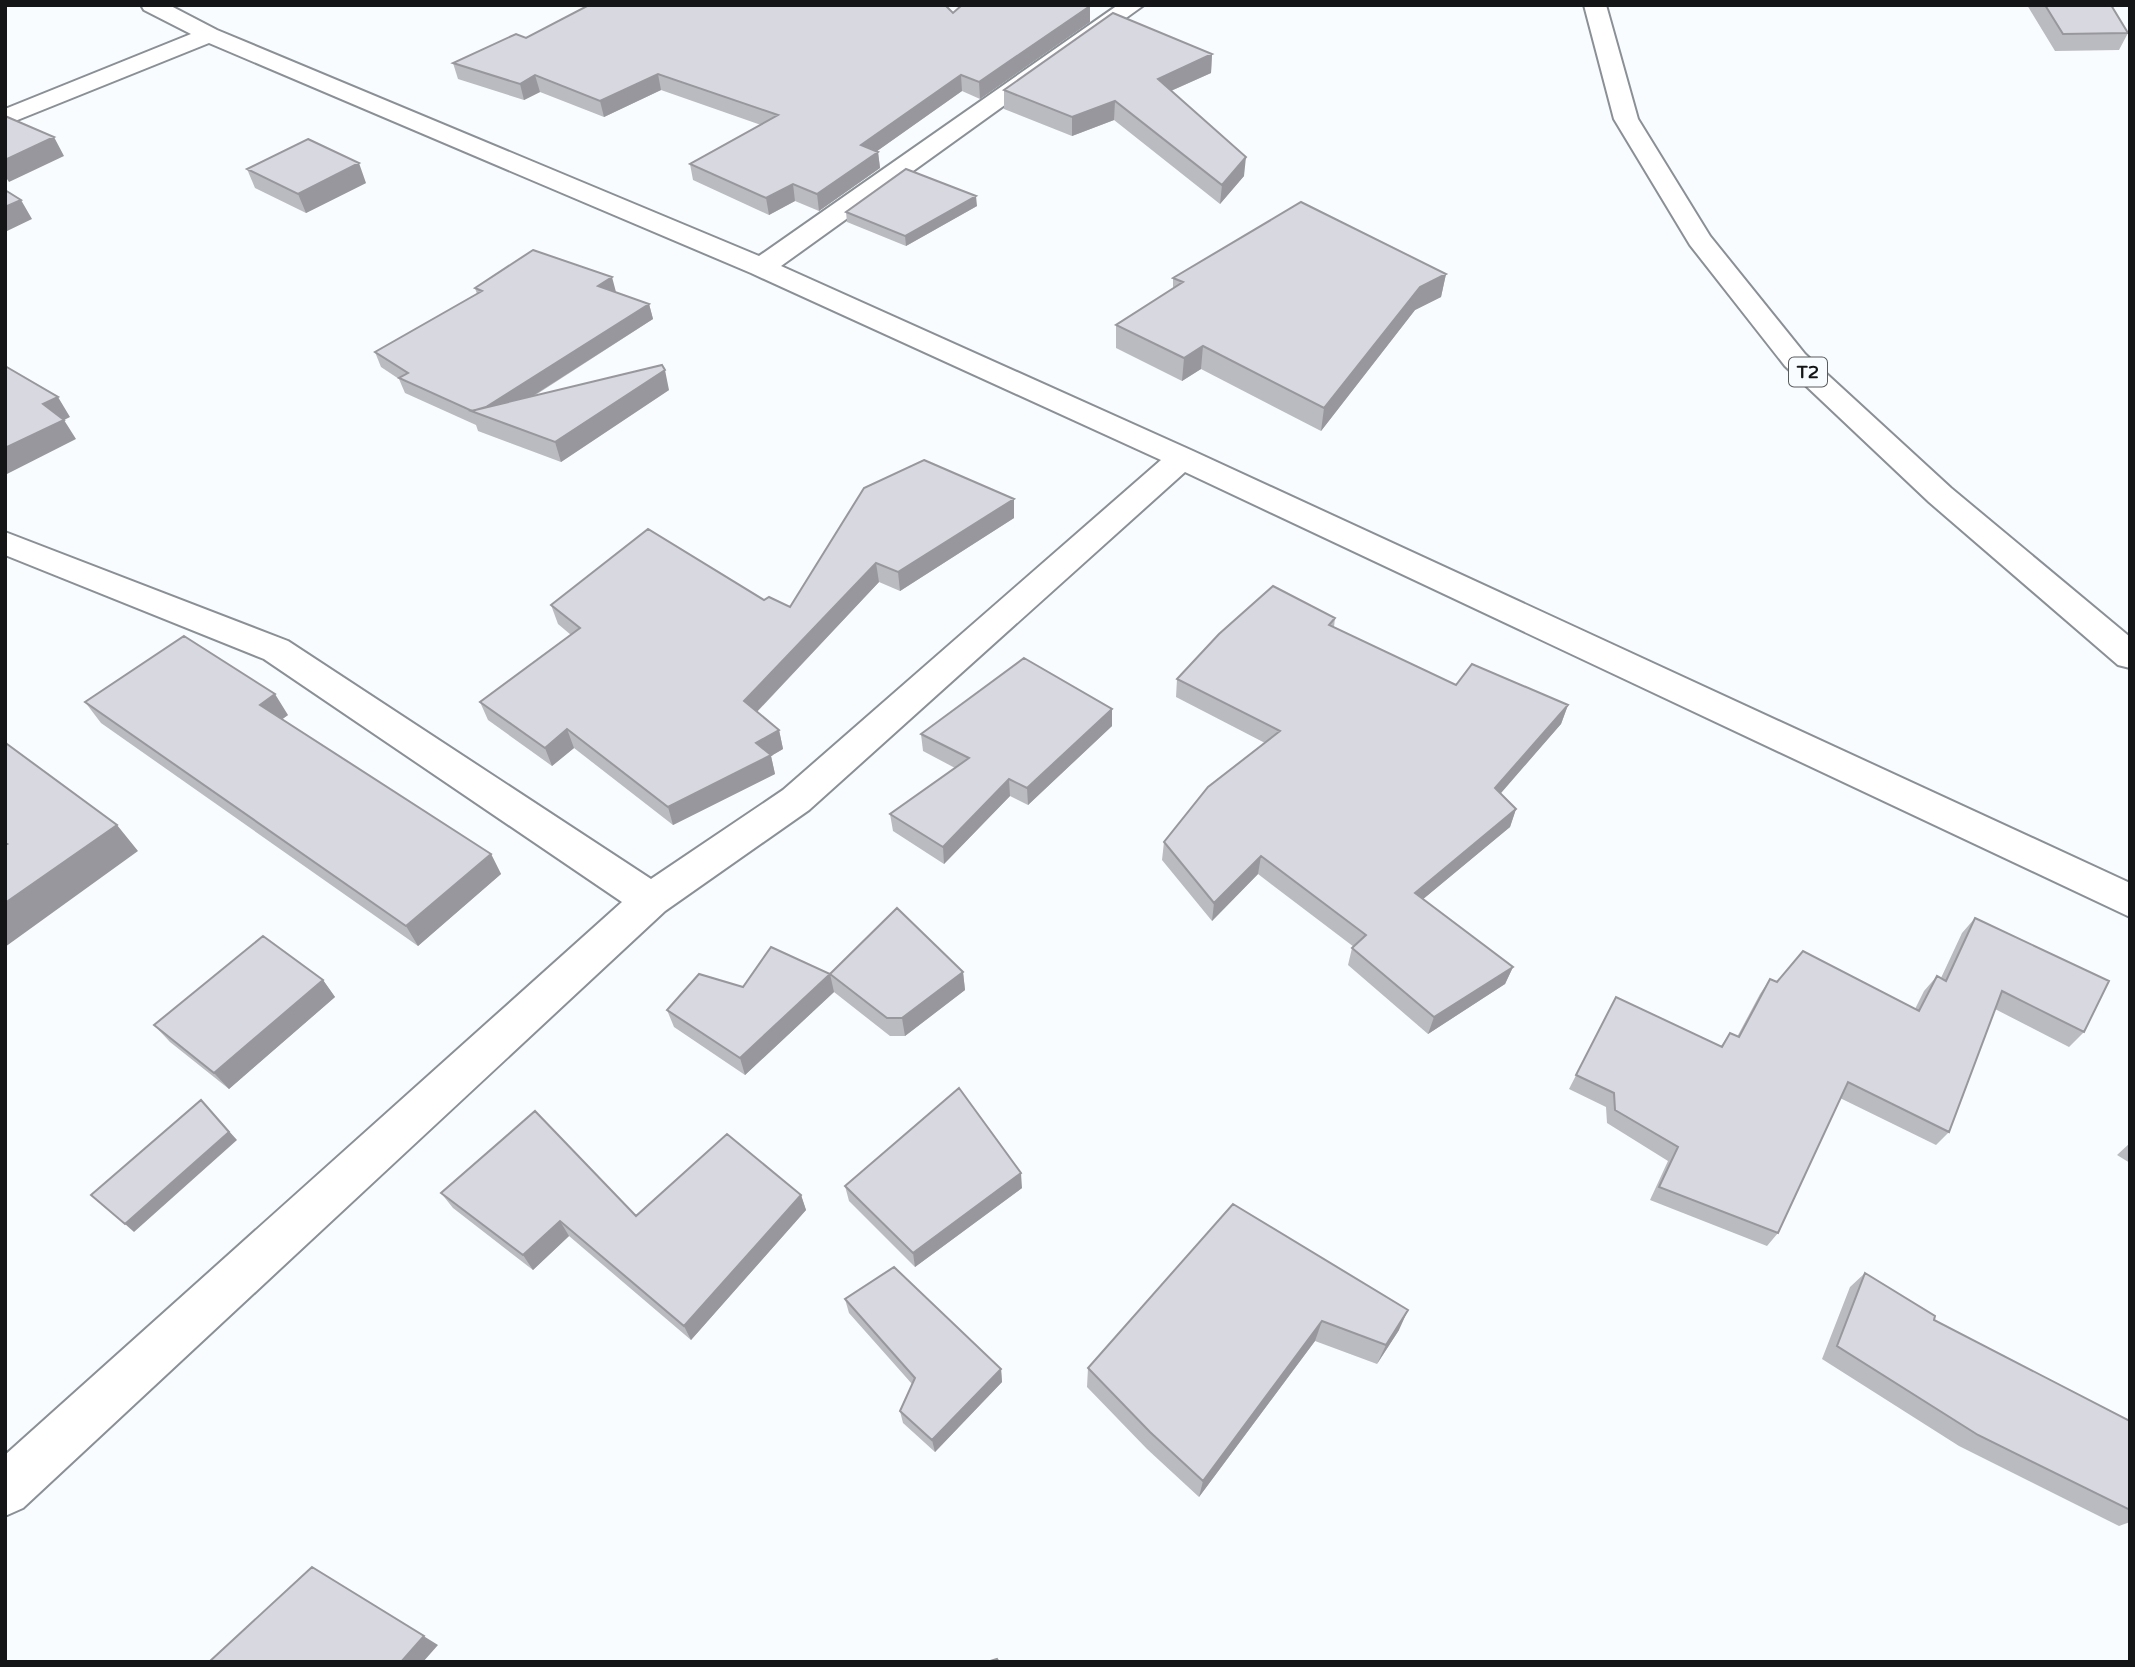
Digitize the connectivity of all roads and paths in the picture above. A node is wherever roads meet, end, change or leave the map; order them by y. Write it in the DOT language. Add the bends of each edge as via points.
graph roads {
  1 [pos="1133,5"];
  2 [pos="1595,5"];
  3 [pos="168,8"];
  4 [pos="209,34"];
  5 [pos="5,118"];
  6 [pos="761,267"];
  7 [pos="1182,458"];
  8 [pos="5,543"];
  9 [pos="2130,656"];
  10 [pos="651,900"];
  11 [pos="2130,901"];
  12 [pos="5,1490"];
  1 -- 6 [label="main road"];
  2 -- 9 [label="main road, T2" via="1626,119 1699,239 1795,360 1940,495"];
  3 -- 4 [label="main road"];
  4 -- 5 [label="main road"];
  4 -- 6 [label="main road"];
  6 -- 7 [label="main road"];
  7 -- 10 [label="main road" via="796,800"];
  7 -- 11 [label="main road"];
  8 -- 10 [label="main road" via="276,650"];
  10 -- 12 [label="main road"];
}
